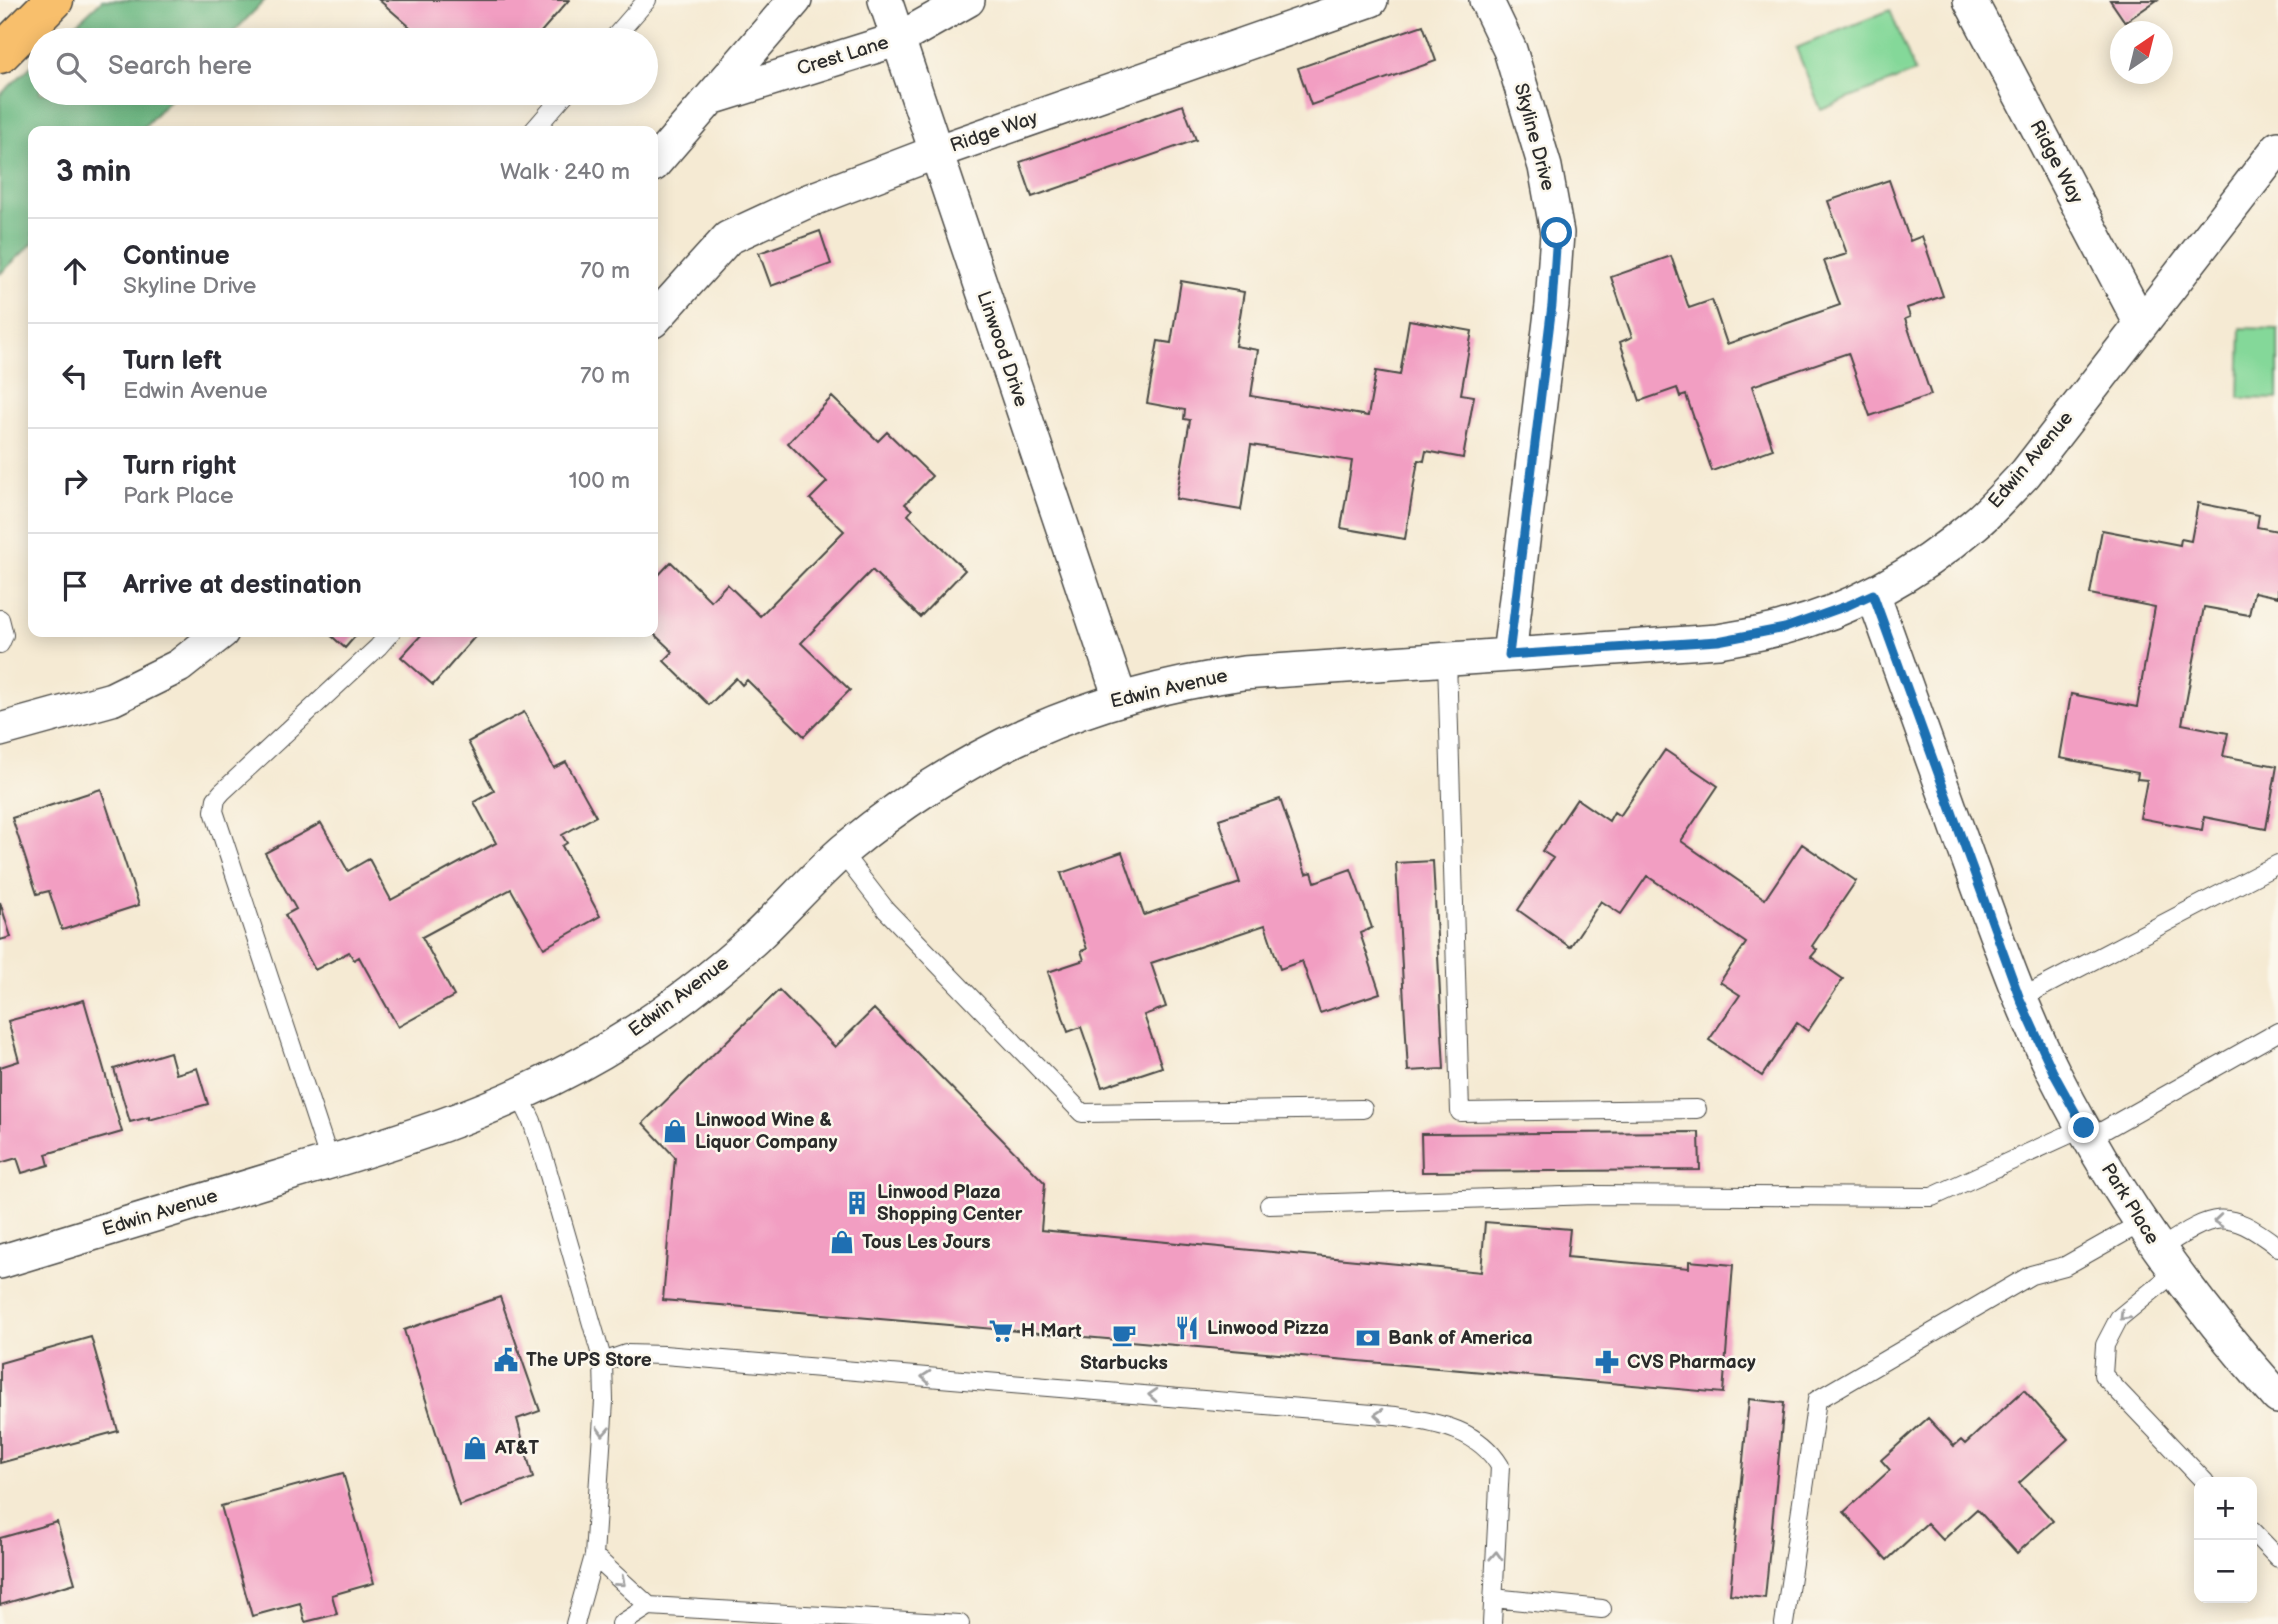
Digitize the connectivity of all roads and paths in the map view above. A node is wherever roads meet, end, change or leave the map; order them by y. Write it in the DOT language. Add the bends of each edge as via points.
graph roads {
  1 [pos="54,0"];
  2 [pos="647,0"];
  3 [pos="795,0"];
  4 [pos="885,0"];
  5 [pos="968,0"];
  6 [pos="1371,0"];
  7 [pos="1486,0"];
  8 [pos="1970,0"];
  9 [pos="622,28"];
  10 [pos="899,38"];
  11 [pos="0,54"];
  12 [pos="710,97"];
  13 [pos="556,105"];
  14 [pos="537,126"];
  15 [pos="2278,148"];
  16 [pos="936,152"];
  17 [pos="658,159"];
  18 [pos="658,315"];
  19 [pos="2141,324"];
  20 [pos="1873,594"];
  21 [pos="0,619"];
  22 [pos="216,637"];
  23 [pos="387,637"];
  24 [pos="0,644"];
  25 [pos="1509,655"];
  26 [pos="1447,659"];
  27 [pos="1120,698"];
  28 [pos="0,730"];
  29 [pos="842,853"];
  30 [pos="2278,864"];
  31 [pos="2020,999"];
  32 [pos="2278,1032"];
  33 [pos="520,1096"];
  34 [pos="1363,1109"];
  35 [pos="1697,1109"];
  36 [pos="2087,1133"];
  37 [pos="330,1162"];
  38 [pos="1269,1205"];
  39 [pos="2278,1247"];
  40 [pos="2158,1248"];
  41 [pos="0,1262"];
  42 [pos="603,1362"];
  43 [pos="2278,1397"];
  44 [pos="2200,1477"];
  45 [pos="2257,1536"];
  46 [pos="594,1556"];
  47 [pos="2278,1558"];
  48 [pos="1493,1598"];
  49 [pos="649,1605"];
  50 [pos="1602,1609"];
  51 [pos="575,1624"];
  52 [pos="621,1624"];
  53 [pos="960,1624"];
  54 [pos="1492,1624"];
  55 [pos="1784,1624"];
  1 -- 11 [label="highway"];
  2 -- 9 [label="lane"];
  3 -- 12 [label="street"];
  4 -- 10 [label="street, Linwood Drive"];
  5 -- 10 [label="street, Crest Lane"];
  6 -- 16 [label="street, Ridge Way"];
  7 -- 25 [label="street, Skyline Drive" via="1514,63 1545,167 1557,233"];
  8 -- 19 [label="street, Ridge Way"];
  10 -- 12 [label="street, Crest Lane"];
  10 -- 16 [label="street, Linwood Drive"];
  12 -- 17 [label="street"];
  13 -- 14 [label="lane"];
  15 -- 19 [label="street, Edwin Avenue"];
  16 -- 18 [label="street, Ridge Way" via="808,201 728,238"];
  16 -- 27 [label="street, Linwood Drive"];
  19 -- 20 [label="street, Edwin Avenue" via="2025,474 1977,523"];
  20 -- 25 [label="street, Edwin Avenue" via="1785,628 1718,641"];
  20 -- 31 [label="street, Park Place"];
  21 -- 24 [label="lane" via="4,635"];
  22 -- 28 [label="street" via="179,666 112,699"];
  23 -- 37 [label="lane" via="222,792 214,811"];
  25 -- 26 [label="street, Edwin Avenue"];
  26 -- 27 [label="street, Edwin Avenue" via="1242,673"];
  26 -- 35 [label="lane" via="1460,1112"];
  27 -- 29 [label="street, Edwin Avenue" via="1059,719 978,758 902,805"];
  29 -- 33 [label="street, Edwin Avenue" via="681,1000 603,1052"];
  29 -- 34 [label="lane" via="886,910 1082,1113"];
  30 -- 31 [label="lane"];
  31 -- 36 [label="street, Park Place"];
  32 -- 36 [label="lane"];
  33 -- 37 [label="street, Edwin Avenue" via="433,1130"];
  33 -- 42 [label="lane" via="546,1165"];
  36 -- 38 [label="lane" via="1932,1196 1594,1195"];
  36 -- 40 [label="street, Park Place"];
  37 -- 41 [label="street, Edwin Avenue"];
  39 -- 40 [label="lane, one-way" via="2239,1221 2219,1219 2198,1224"];
  40 -- 43 [label="street, Park Place" via="2228,1341"];
  40 -- 44 [label="lane, one-way" via="2105,1345 2103,1375"];
  40 -- 55 [label="lane" via="2031,1275 1817,1400"];
  42 -- 46 [label="lane, one-way"];
  48 -- 42 [label="lane, one-way" via="1500,1466 1483,1445 1457,1428 1395,1416 664,1355 626,1354"];
  45 -- 47 [label="lane"];
  46 -- 49 [label="lane, one-way"];
  46 -- 51 [label="lane"];
  48 -- 50 [label="lane"];
  48 -- 54 [label="lane"];
  49 -- 52 [label="lane"];
  49 -- 53 [label="lane"];
}
